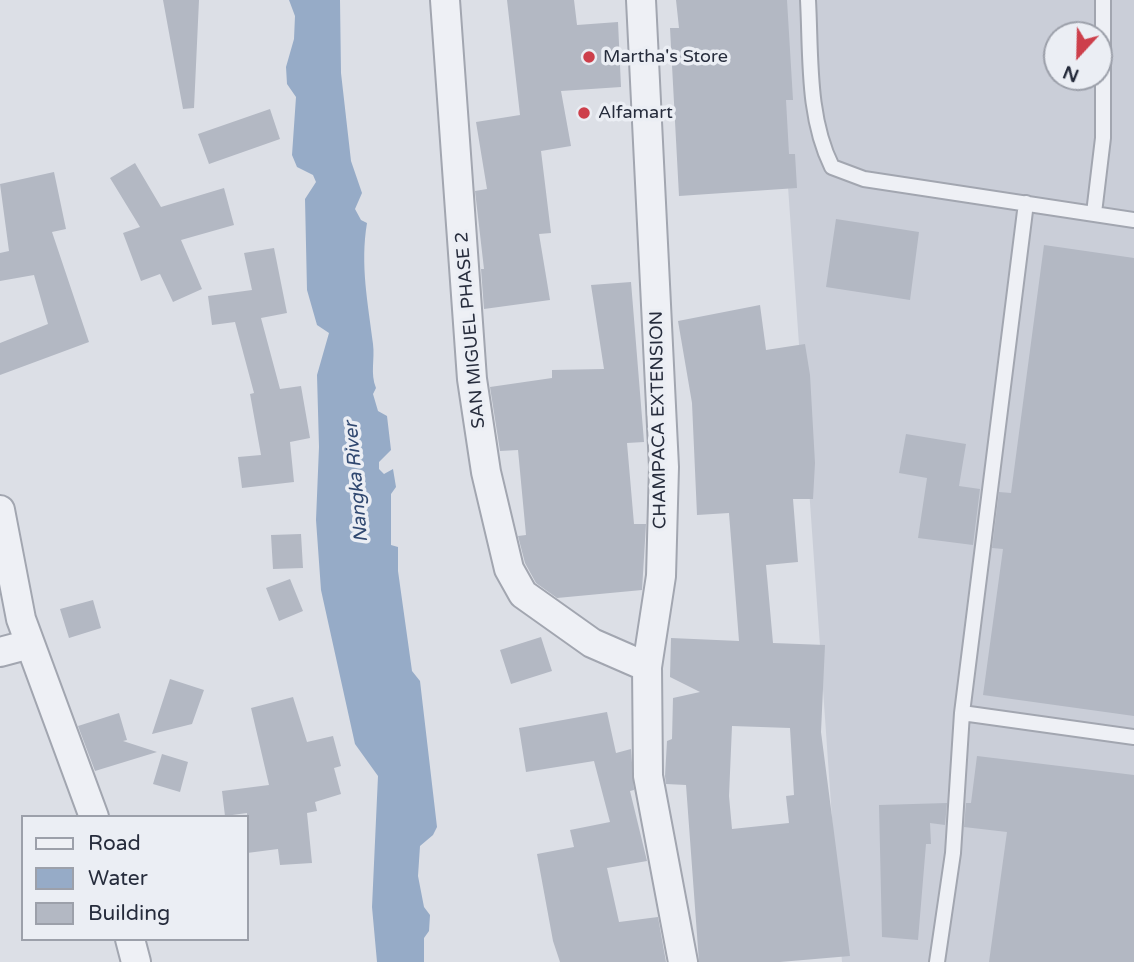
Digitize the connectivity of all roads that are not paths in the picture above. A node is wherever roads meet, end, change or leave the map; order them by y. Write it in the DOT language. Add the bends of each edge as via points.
graph roads {
  1 [pos="445,0"];
  2 [pos="641,0"];
  3 [pos="808,0"];
  4 [pos="1103,0"];
  5 [pos="1026,203"];
  6 [pos="1094,213"];
  7 [pos="1134,220"];
  8 [pos="0,510"];
  9 [pos="30,644"];
  10 [pos="0,652"];
  11 [pos="648,667"];
  12 [pos="962,713"];
  13 [pos="1134,737"];
  14 [pos="93,815"];
  15 [pos="131,941"];
  16 [pos="136,962"];
  17 [pos="682,962"];
  18 [pos="937,962"];
  1 -- 11 [label="street, SAN MIGUEL PHASE 2" via="472,379 486,472 509,569 523,594 592,643"];
  2 -- 11 [label="street, CHAMPACA EXTENSION" via="664,467 661,576"];
  3 -- 5 [label="lane" via="815,114 820,142 832,167 864,179"];
  4 -- 6 [label="lane" via="1103,138"];
  5 -- 6 [label="lane"];
  5 -- 12 [label="lane"];
  6 -- 7 [label="lane"];
  8 -- 9 [label="street"];
  9 -- 10 [label="street"];
  9 -- 14 [label="street"];
  11 -- 17 [label="street, CHAMPACA EXTENSION" via="648,776"];
  12 -- 13 [label="lane"];
  12 -- 18 [label="lane" via="953,853"];
  15 -- 16 [label="street"];
}
